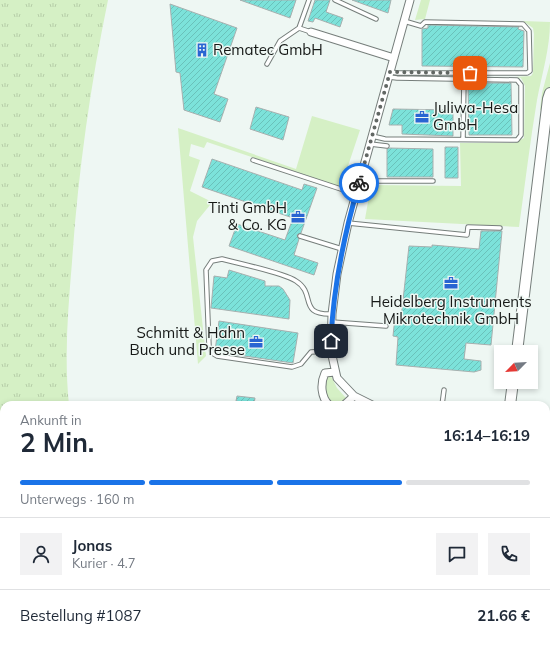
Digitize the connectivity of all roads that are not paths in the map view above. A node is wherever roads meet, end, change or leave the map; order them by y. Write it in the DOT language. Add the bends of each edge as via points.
graph roads {
  1 [pos="309,0"];
  2 [pos="335,0"];
  3 [pos="410,0"];
  4 [pos="376,19"];
  5 [pos="404,21"];
  6 [pos="299,28"];
  7 [pos="311,32"];
  8 [pos="394,58"];
  9 [pos="267,64"];
  10 [pos="390,74"];
  11 [pos="464,78"];
  12 [pos="550,93"];
  13 [pos="550,112"];
  14 [pos="545,125"];
  15 [pos="372,136"];
  16 [pos="463,139"];
  17 [pos="370,144"];
  18 [pos="387,146"];
  19 [pos="253,160"];
  20 [pos="360,179"];
  21 [pos="433,181"];
  22 [pos="356,194"];
  23 [pos="348,223"];
  24 [pos="500,228"];
  25 [pos="300,236"];
  26 [pos="342,249"];
  27 [pos="332,318"];
  28 [pos="386,326"];
  29 [pos="518,345"];
  30 [pos="331,351"];
  31 [pos="335,372"];
  32 [pos="512,389"];
  33 [pos="444,390"];
  34 [pos="354,396"];
  35 [pos="326,401"];
  36 [pos="348,401"];
  37 [pos="364,401"];
  38 [pos="443,401"];
  39 [pos="510,401"];
  1 -- 6 [label="lane"];
  2 -- 4 [label="lane"];
  3 -- 5 [label="street"];
  5 -- 8 [label="street"];
  5 -- 10 [label="lane" via="421,26 425,22 523,24 529,31 530,71"];
  6 -- 7 [label="lane"];
  6 -- 9 [label="lane" via="280,41"];
  7 -- 8 [label="street"];
  8 -- 10 [label="street"];
  10 -- 11 [label="lane" via="396,78"];
  10 -- 15 [label="street"];
  11 -- 16 [label="lane"];
  11 -- 16 [label="lane" via="517,80 521,85 521,135 517,140"];
  12 -- 14 [label="main road"];
  13 -- 14 [label="main road"];
  14 -- 29 [label="main road"];
  15 -- 16 [label="lane" via="385,139"];
  15 -- 17 [label="street"];
  17 -- 18 [label="lane"];
  17 -- 20 [label="street"];
  19 -- 22 [label="lane"];
  20 -- 21 [label="lane"];
  20 -- 22 [label="street"];
  22 -- 23 [label="street"];
  23 -- 24 [label="lane" via="467,235 468,227"];
  23 -- 26 [label="street"];
  25 -- 26 [label="lane"];
  26 -- 27 [label="street"];
  27 -- 28 [label="lane"];
  27 -- 30 [label="street"];
  27 -- 30 [label="lane" via="316,314 311,309 301,286 291,279 222,259 212,261 206,270 209,346 212,353 217,356 292,367 301,364 311,352"];
  30 -- 31 [label="street"];
  31 -- 34 [label="street" via="341,383"];
  31 -- 35 [label="street" via="324,376 323,394"];
  32 -- 39 [label="main road"];
  33 -- 38 [label="lane"];
  34 -- 36 [label="street"];
  34 -- 37 [label="street"];
}
